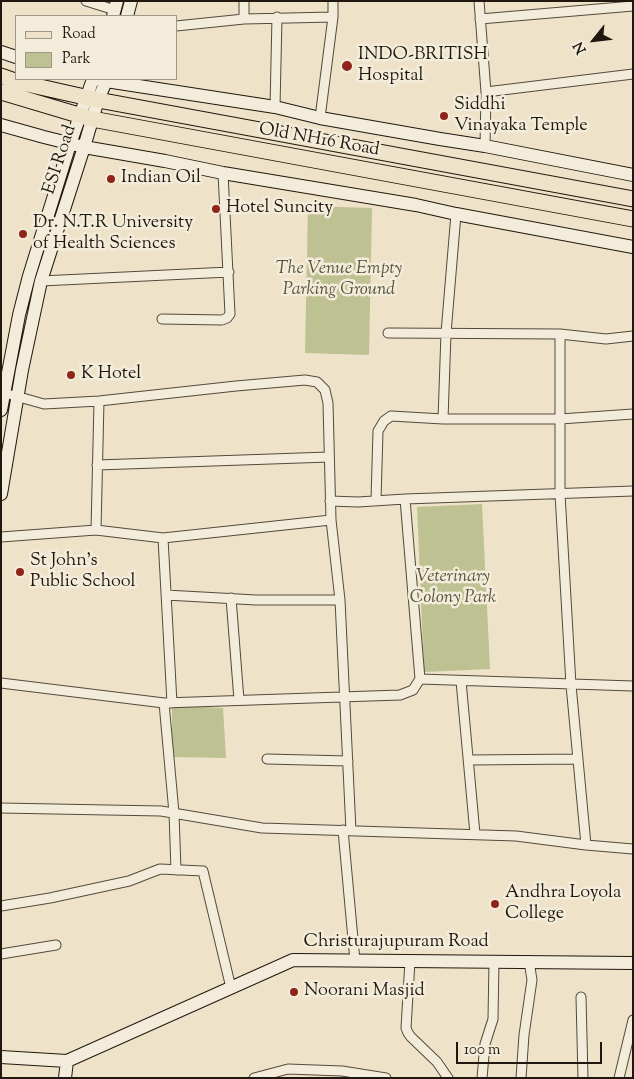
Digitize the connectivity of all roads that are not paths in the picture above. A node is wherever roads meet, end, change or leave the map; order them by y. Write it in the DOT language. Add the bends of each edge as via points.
graph roads {
  1 [pos="86,1"];
  2 [pos="131,1"];
  3 [pos="244,1"];
  4 [pos="333,1"];
  5 [pos="479,1"];
  6 [pos="633,6"];
  7 [pos="115,9"];
  8 [pos="126,15"];
  9 [pos="277,17"];
  10 [pos="333,17"];
  11 [pos="244,19"];
  12 [pos="480,20"];
  13 [pos="178,26"];
  14 [pos="1,52"];
  15 [pos="15,57"];
  16 [pos="633,74"];
  17 [pos="1,76"];
  18 [pos="100,80"];
  19 [pos="106,80"];
  20 [pos="1,92"];
  21 [pos="486,92"];
  22 [pos="92,99"];
  23 [pos="275,108"];
  24 [pos="86,117"];
  25 [pos="320,118"];
  26 [pos="1,125"];
  27 [pos="70,144"];
  28 [pos="485,146"];
  29 [pos="84,147"];
  30 [pos="224,173"];
  31 [pos="633,175"];
  32 [pos="633,200"];
  33 [pos="456,214"];
  34 [pos="633,219"];
  35 [pos="633,247"];
  36 [pos="228,272"];
  37 [pos="41,281"];
  38 [pos="162,319"];
  39 [pos="388,333"];
  40 [pos="446,333"];
  41 [pos="560,334"];
  42 [pos="633,336"];
  43 [pos="4,394"];
  44 [pos="17,396"];
  45 [pos="99,401"];
  46 [pos="1,410"];
  47 [pos="633,414"];
  48 [pos="443,419"];
  49 [pos="560,419"];
  50 [pos="329,457"];
  51 [pos="97,465"];
  52 [pos="633,491"];
  53 [pos="1,494"];
  54 [pos="560,494"];
  55 [pos="405,498"];
  56 [pos="330,500"];
  57 [pos="376,500"];
  58 [pos="331,520"];
  59 [pos="96,530"];
  60 [pos="1,537"];
  61 [pos="163,538"];
  62 [pos="166,595"];
  63 [pos="231,598"];
  64 [pos="340,600"];
  65 [pos="420,679"];
  66 [pos="461,681"];
  67 [pos="1,683"];
  68 [pos="571,685"];
  69 [pos="633,686"];
  70 [pos="344,696"];
  71 [pos="239,700"];
  72 [pos="168,703"];
  73 [pos="267,759"];
  74 [pos="578,759"];
  75 [pos="469,760"];
  76 [pos="348,761"];
  77 [pos="1,808"];
  78 [pos="174,813"];
  79 [pos="347,830"];
  80 [pos="475,834"];
  81 [pos="586,845"];
  82 [pos="633,849"];
  83 [pos="176,870"];
  84 [pos="1,906"];
  85 [pos="56,945"];
  86 [pos="1,954"];
  87 [pos="355,961"];
  88 [pos="410,961"];
  89 [pos="494,961"];
  90 [pos="529,961"];
  91 [pos="633,963"];
  92 [pos="232,988"];
  93 [pos="581,997"];
  94 [pos="633,1020"];
  95 [pos="2,1055"];
  96 [pos="67,1061"];
  97 [pos="65,1078"];
  98 [pos="254,1078"];
  99 [pos="386,1078"];
  100 [pos="448,1078"];
  101 [pos="482,1078"];
  102 [pos="520,1078"];
  103 [pos="583,1078"];
  104 [pos="620,1078"];
  1 -- 7 [label="street"];
  2 -- 8 [label="street"];
  3 -- 11 [label="street"];
  4 -- 10 [label="street"];
  5 -- 12 [label="street"];
  6 -- 12 [label="street"];
  9 -- 10 [label="street"];
  9 -- 11 [label="street"];
  9 -- 23 [label="street"];
  10 -- 25 [label="street"];
  11 -- 13 [label="street"];
  12 -- 21 [label="street"];
  14 -- 15 [label="street"];
  16 -- 21 [label="street"];
  17 -- 22 [label="main road, Old NH16 Road"];
  18 -- 22 [label="street"];
  19 -- 23 [label="street"];
  20 -- 24 [label="main road, Old NH16 Road"];
  21 -- 28 [label="street"];
  22 -- 24 [label="street"];
  22 -- 32 [label="main road, Old NH16 Road"];
  23 -- 25 [label="street"];
  24 -- 27 [label="street, ESI Road"];
  24 -- 29 [label="street, ESI Road"];
  24 -- 34 [label="main road, Old NH16 Road"];
  25 -- 28 [label="street"];
  26 -- 27 [label="street"];
  27 -- 29 [label="street"];
  27 -- 43 [label="street, ESI Road" via="27,284"];
  28 -- 31 [label="street"];
  29 -- 30 [label="street"];
  29 -- 37 [label="street, ESI Road"];
  30 -- 33 [label="street"];
  30 -- 36 [label="street"];
  33 -- 35 [label="street"];
  33 -- 40 [label="street"];
  36 -- 37 [label="street"];
  36 -- 38 [label="street" via="230,314 227,318 213,321"];
  37 -- 44 [label="street, ESI Road"];
  39 -- 40 [label="street"];
  40 -- 41 [label="street"];
  40 -- 48 [label="street"];
  41 -- 42 [label="street" via="606,339"];
  41 -- 49 [label="street"];
  43 -- 44 [label="street"];
  43 -- 46 [label="street, ESI Road"];
  44 -- 45 [label="street" via="44,404"];
  44 -- 53 [label="street, ESI Road"];
  45 -- 50 [label="street" via="236,386 305,380 317,382 325,390 328,403"];
  45 -- 51 [label="street"];
  47 -- 49 [label="street"];
  48 -- 49 [label="street"];
  48 -- 57 [label="street" via="392,416 384,421 378,431"];
  49 -- 54 [label="street"];
  50 -- 51 [label="street"];
  50 -- 56 [label="street"];
  51 -- 59 [label="street"];
  52 -- 54 [label="street"];
  54 -- 55 [label="street"];
  54 -- 68 [label="street"];
  55 -- 57 [label="street"];
  55 -- 65 [label="street"];
  56 -- 57 [label="street"];
  56 -- 58 [label="street"];
  58 -- 61 [label="street"];
  58 -- 64 [label="street"];
  59 -- 60 [label="street"];
  59 -- 61 [label="street"];
  61 -- 62 [label="street"];
  62 -- 63 [label="street"];
  62 -- 72 [label="street"];
  63 -- 64 [label="street"];
  63 -- 71 [label="street"];
  64 -- 70 [label="street"];
  65 -- 66 [label="street"];
  65 -- 70 [label="street" via="413,690 400,695"];
  66 -- 68 [label="street"];
  66 -- 75 [label="street"];
  67 -- 72 [label="street"];
  68 -- 69 [label="street"];
  68 -- 74 [label="street"];
  70 -- 71 [label="street"];
  70 -- 76 [label="street"];
  71 -- 72 [label="street"];
  72 -- 78 [label="street"];
  73 -- 76 [label="street"];
  74 -- 75 [label="street"];
  74 -- 81 [label="street"];
  75 -- 80 [label="street"];
  76 -- 79 [label="street"];
  77 -- 78 [label="street"];
  78 -- 79 [label="street" via="262,828"];
  78 -- 83 [label="street"];
  79 -- 80 [label="street"];
  79 -- 87 [label="street"];
  80 -- 81 [label="street"];
  81 -- 82 [label="street"];
  83 -- 84 [label="street" via="160,869 129,882"];
  83 -- 92 [label="street" via="203,871"];
  85 -- 86 [label="street"];
  87 -- 88 [label="street, Christurajupuram Road"];
  87 -- 92 [label="street, Christurajupuram Road" via="293,960"];
  88 -- 89 [label="street, Christurajupuram Road"];
  88 -- 100 [label="street" via="406,1028 411,1038 437,1062"];
  89 -- 90 [label="street, Christurajupuram Road"];
  89 -- 101 [label="street" via="493,1019 485,1044"];
  90 -- 91 [label="street, Christurajupuram Road"];
  90 -- 102 [label="street" via="532,980"];
  92 -- 96 [label="street, Christurajupuram Road"];
  93 -- 103 [label="street"];
  94 -- 104 [label="street"];
  95 -- 96 [label="street, Christurajupuram Road"];
  96 -- 97 [label="street"];
  98 -- 99 [label="street" via="288,1069 342,1070"];
}
